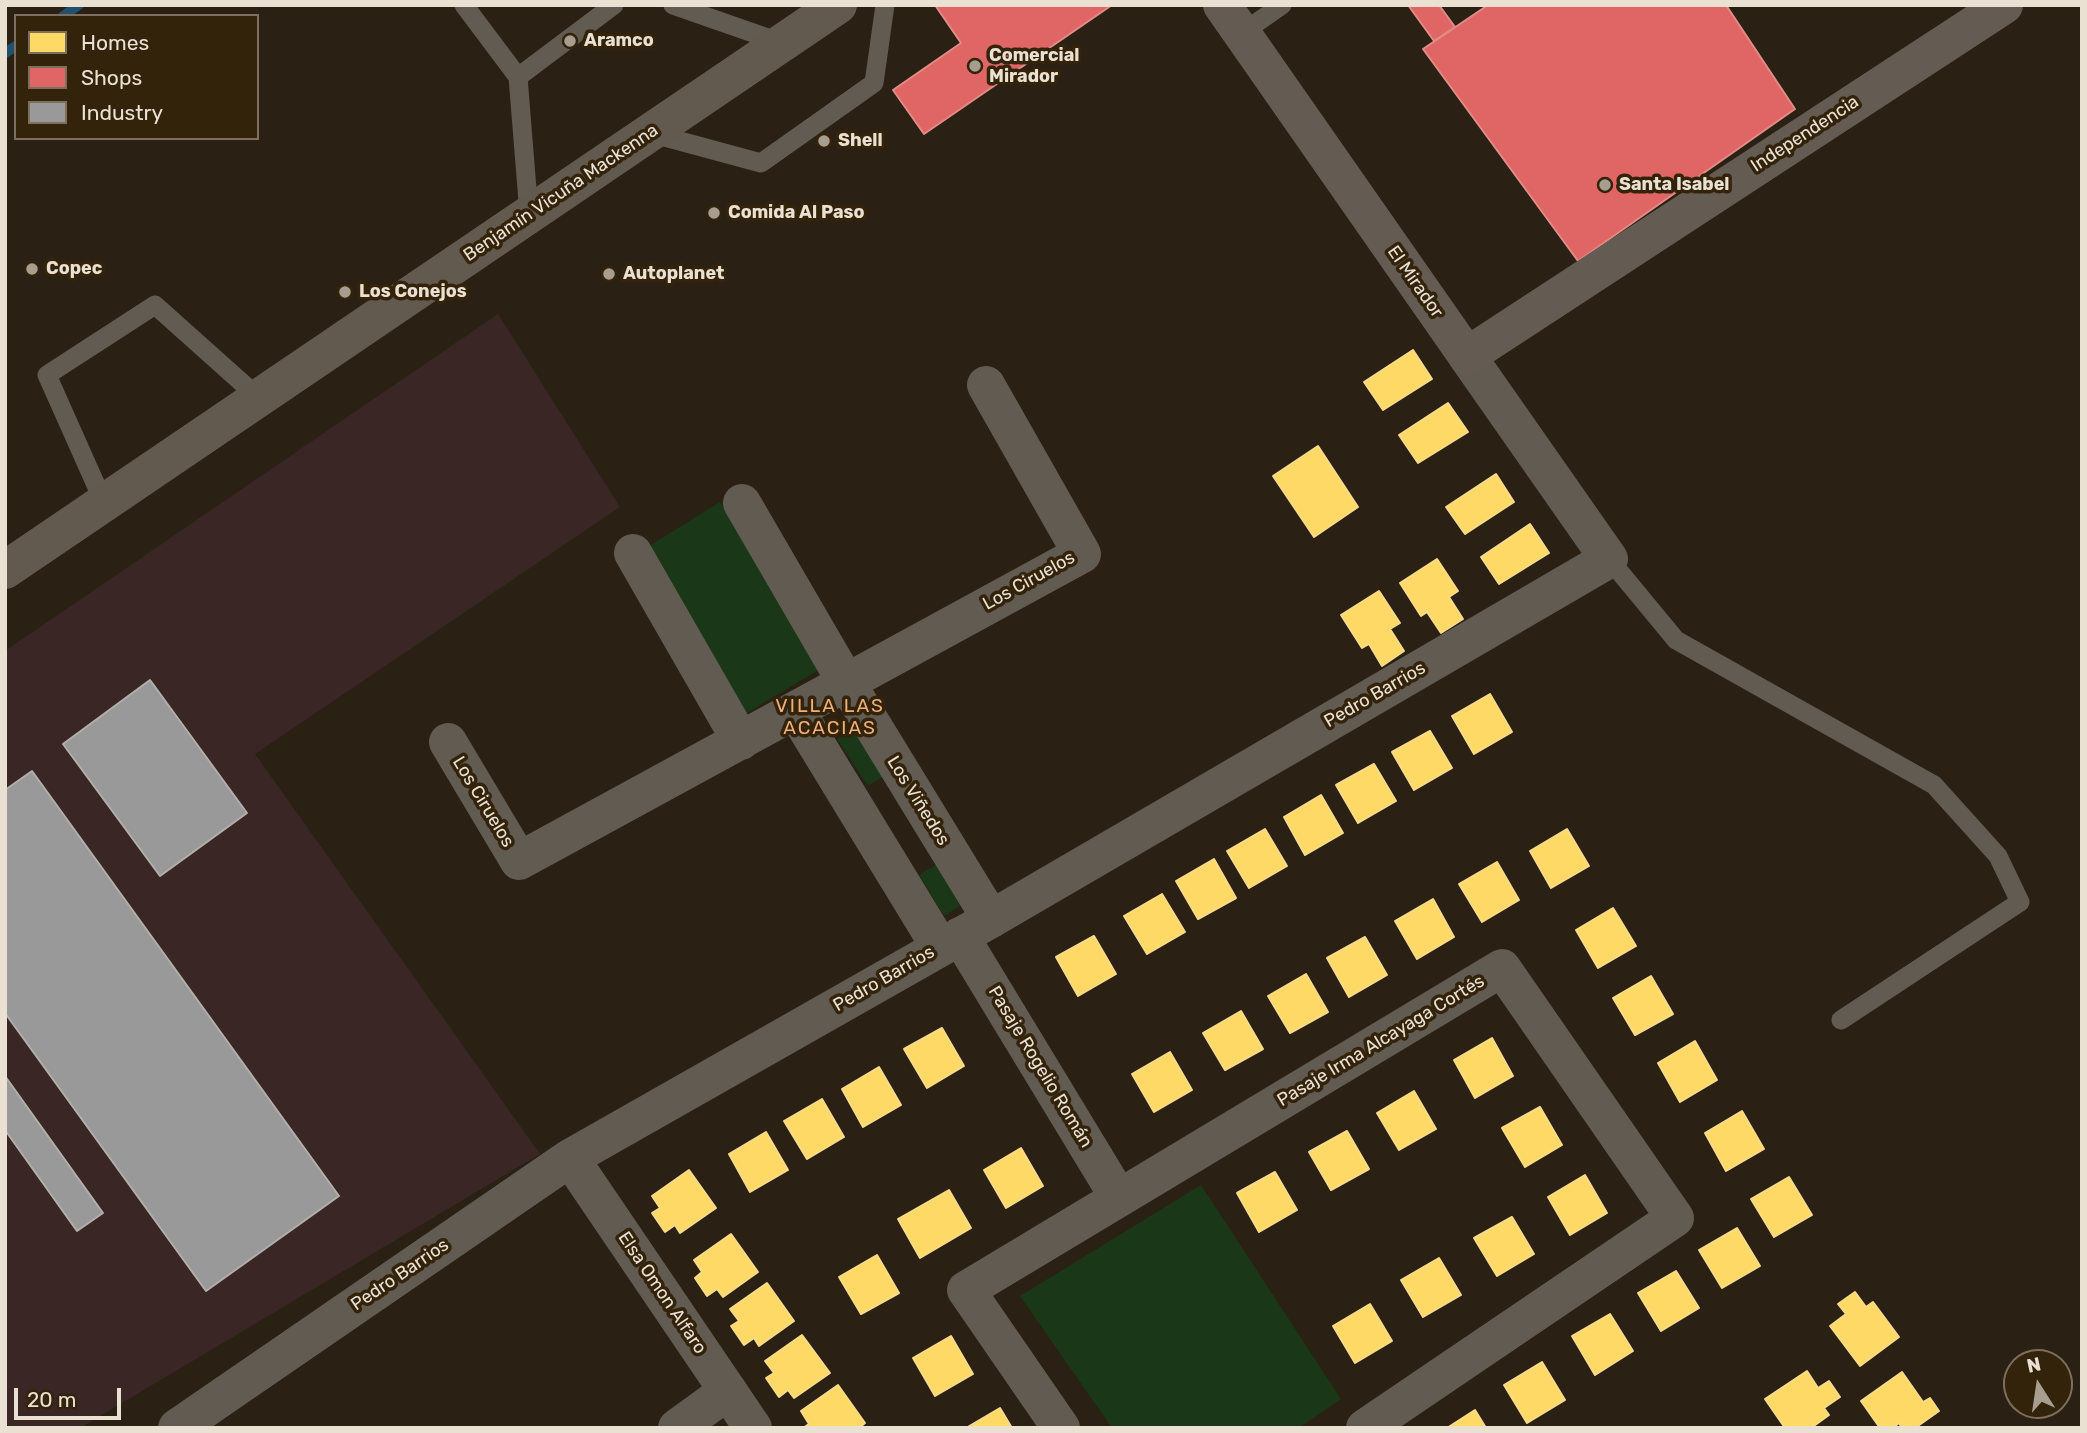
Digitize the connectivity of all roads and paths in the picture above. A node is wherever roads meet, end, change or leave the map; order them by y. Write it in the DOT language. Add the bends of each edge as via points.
graph roads {
  1 [pos="464,5"];
  2 [pos="614,5"];
  3 [pos="673,5"];
  4 [pos="838,5"];
  5 [pos="884,5"];
  6 [pos="1282,5"];
  7 [pos="2004,5"];
  8 [pos="1232,19"];
  9 [pos="783,43"];
  10 [pos="518,77"];
  11 [pos="650,133"];
  12 [pos="529,214"];
  13 [pos="1466,356"];
  14 [pos="986,385"];
  15 [pos="259,398"];
  16 [pos="104,503"];
  17 [pos="742,503"];
  18 [pos="633,553"];
  19 [pos="1609,559"];
  20 [pos="5,570"];
  21 [pos="846,682"];
  22 [pos="796,711"];
  23 [pos="741,741"];
  24 [pos="448,743"];
  25 [pos="964,934"];
  26 [pos="1841,1020"];
  27 [pos="570,1158"];
  28 [pos="1119,1198"];
  29 [pos="728,1391"];
  30 [pos="177,1428"];
  31 [pos="677,1428"];
  32 [pos="753,1428"];
  33 [pos="1061,1428"];
  34 [pos="1365,1428"];
  1 -- 10 [label="lane"];
  2 -- 10 [label="lane"];
  3 -- 9 [label="lane"];
  4 -- 9 [label="main road, Benjamín Vicuña Mackenna"];
  5 -- 11 [label="lane" via="873,83 761,163"];
  6 -- 8 [label="lane"];
  7 -- 13 [label="main road, Independencia"];
  8 -- 13 [label="main road, El Mirador"];
  9 -- 11 [label="main road, Benjamín Vicuña Mackenna"];
  10 -- 12 [label="lane"];
  11 -- 12 [label="main road, Benjamín Vicuña Mackenna"];
  12 -- 15 [label="main road, Benjamín Vicuña Mackenna"];
  13 -- 19 [label="street, El Mirador"];
  14 -- 21 [label="street, Los Ciruelos" via="1082,554"];
  15 -- 16 [label="main road, Benjamín Vicuña Mackenna"];
  15 -- 16 [label="lane" via="155,305 47,375"];
  16 -- 20 [label="main road, Benjamín Vicuña Mackenna"];
  17 -- 21 [label="street"];
  18 -- 23 [label="street"];
  19 -- 25 [label="street, Pedro Barrios"];
  19 -- 26 [label="lane" via="1676,640 1934,785 1998,856 2020,902"];
  21 -- 22 [label="street, Los Ciruelos"];
  21 -- 25 [label="street, Los Viñedos"];
  22 -- 23 [label="street, Los Ciruelos"];
  22 -- 25 [label="street"];
  23 -- 24 [label="street, Los Ciruelos" via="519,861"];
  25 -- 27 [label="street, Pedro Barrios"];
  25 -- 28 [label="street, Pasaje Rogelio Román"];
  27 -- 29 [label="street, Elsa Omon Alfaro"];
  27 -- 30 [label="street, Pedro Barrios"];
  28 -- 33 [label="street, Pasaje Irma Alcayaga Cortés" via="966,1290"];
  28 -- 34 [label="street, Pasaje Irma Alcayaga Cortés" via="1502,968 1675,1218"];
  29 -- 31 [label="street"];
  29 -- 32 [label="street, Elsa Omon Alfaro"];
}
